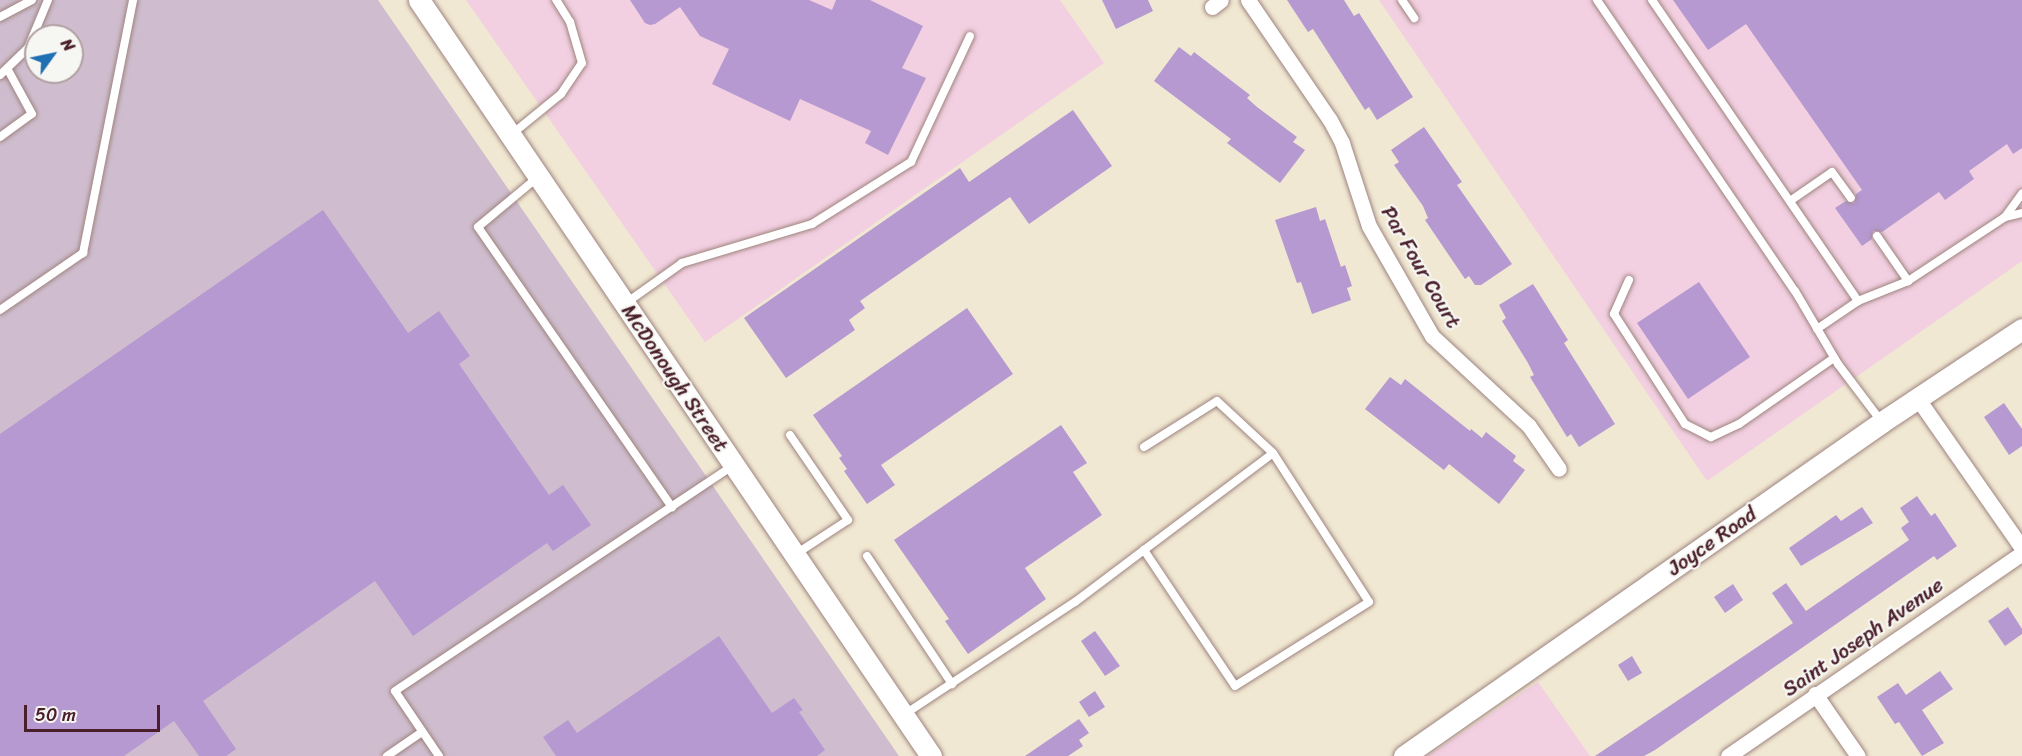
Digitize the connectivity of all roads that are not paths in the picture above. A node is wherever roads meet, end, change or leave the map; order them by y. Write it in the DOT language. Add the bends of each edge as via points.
graph roads {
  1 [pos="32,0"];
  2 [pos="48,0"];
  3 [pos="133,0"];
  4 [pos="419,0"];
  5 [pos="556,0"];
  6 [pos="1248,0"];
  7 [pos="1402,0"];
  8 [pos="1597,0"];
  9 [pos="1652,0"];
  10 [pos="0,17"];
  11 [pos="1414,18"];
  12 [pos="970,36"];
  13 [pos="8,70"];
  14 [pos="0,75"];
  15 [pos="510,135"];
  16 [pos="0,137"];
  17 [pos="538,176"];
  18 [pos="2022,194"];
  19 [pos="1851,198"];
  20 [pos="1790,201"];
  21 [pos="2022,213"];
  22 [pos="2005,217"];
  23 [pos="1877,236"];
  24 [pos="1629,280"];
  25 [pos="1908,280"];
  26 [pos="1858,302"];
  27 [pos="625,304"];
  28 [pos="0,310"];
  29 [pos="1817,329"];
  30 [pos="2022,329"];
  31 [pos="1834,358"];
  32 [pos="1918,399"];
  33 [pos="1882,422"];
  34 [pos="790,435"];
  35 [pos="1144,447"];
  36 [pos="1273,453"];
  37 [pos="734,465"];
  38 [pos="1558,468"];
  39 [pos="672,507"];
  40 [pos="1144,550"];
  41 [pos="2022,551"];
  42 [pos="795,555"];
  43 [pos="867,556"];
  44 [pos="952,684"];
  45 [pos="1815,694"];
  46 [pos="903,715"];
  47 [pos="422,732"];
  48 [pos="387,756"];
  49 [pos="439,756"];
  50 [pos="931,756"];
  51 [pos="1404,756"];
  52 [pos="1728,756"];
  53 [pos="1858,756"];
  1 -- 10 [label="lane"];
  2 -- 13 [label="lane" via="28,48"];
  3 -- 28 [label="lane" via="83,253"];
  4 -- 15 [label="street, McDonough Street"];
  5 -- 15 [label="lane" via="570,22 582,63 561,94"];
  6 -- 38 [label="street, Par Four Court" via="1330,120 1369,226 1432,336 1529,426"];
  7 -- 11 [label="lane"];
  8 -- 29 [label="lane"];
  9 -- 20 [label="lane"];
  12 -- 27 [label="lane" via="911,162 812,224 682,262"];
  13 -- 14 [label="lane"];
  13 -- 16 [label="lane" via="32,114"];
  15 -- 17 [label="street, McDonough Street"];
  17 -- 27 [label="street, McDonough Street"];
  17 -- 39 [label="lane" via="478,227"];
  18 -- 22 [label="lane"];
  19 -- 20 [label="lane" via="1832,172"];
  20 -- 26 [label="lane"];
  21 -- 22 [label="lane"];
  22 -- 25 [label="lane"];
  23 -- 25 [label="lane"];
  24 -- 31 [label="lane" via="1614,314 1685,424 1711,437 1739,424"];
  25 -- 26 [label="lane"];
  26 -- 29 [label="lane"];
  27 -- 37 [label="street, McDonough Street"];
  29 -- 31 [label="lane"];
  30 -- 32 [label="street, Joyce Road"];
  31 -- 33 [label="lane"];
  32 -- 33 [label="street, Joyce Road"];
  32 -- 41 [label="street"];
  33 -- 51 [label="street, Joyce Road"];
  34 -- 42 [label="lane" via="848,520"];
  35 -- 36 [label="lane" via="1217,401"];
  36 -- 40 [label="lane"];
  36 -- 40 [label="lane" via="1369,602 1235,686"];
  37 -- 39 [label="lane"];
  37 -- 42 [label="street, McDonough Street"];
  39 -- 47 [label="lane" via="395,691"];
  40 -- 44 [label="lane" via="1075,602"];
  41 -- 45 [label="street, Saint Joseph Avenue"];
  42 -- 46 [label="street, McDonough Street"];
  43 -- 44 [label="lane"];
  44 -- 46 [label="lane"];
  45 -- 52 [label="street, Saint Joseph Avenue"];
  45 -- 53 [label="street"];
  46 -- 50 [label="street, McDonough Street"];
  47 -- 48 [label="lane"];
  47 -- 49 [label="lane"];
}
